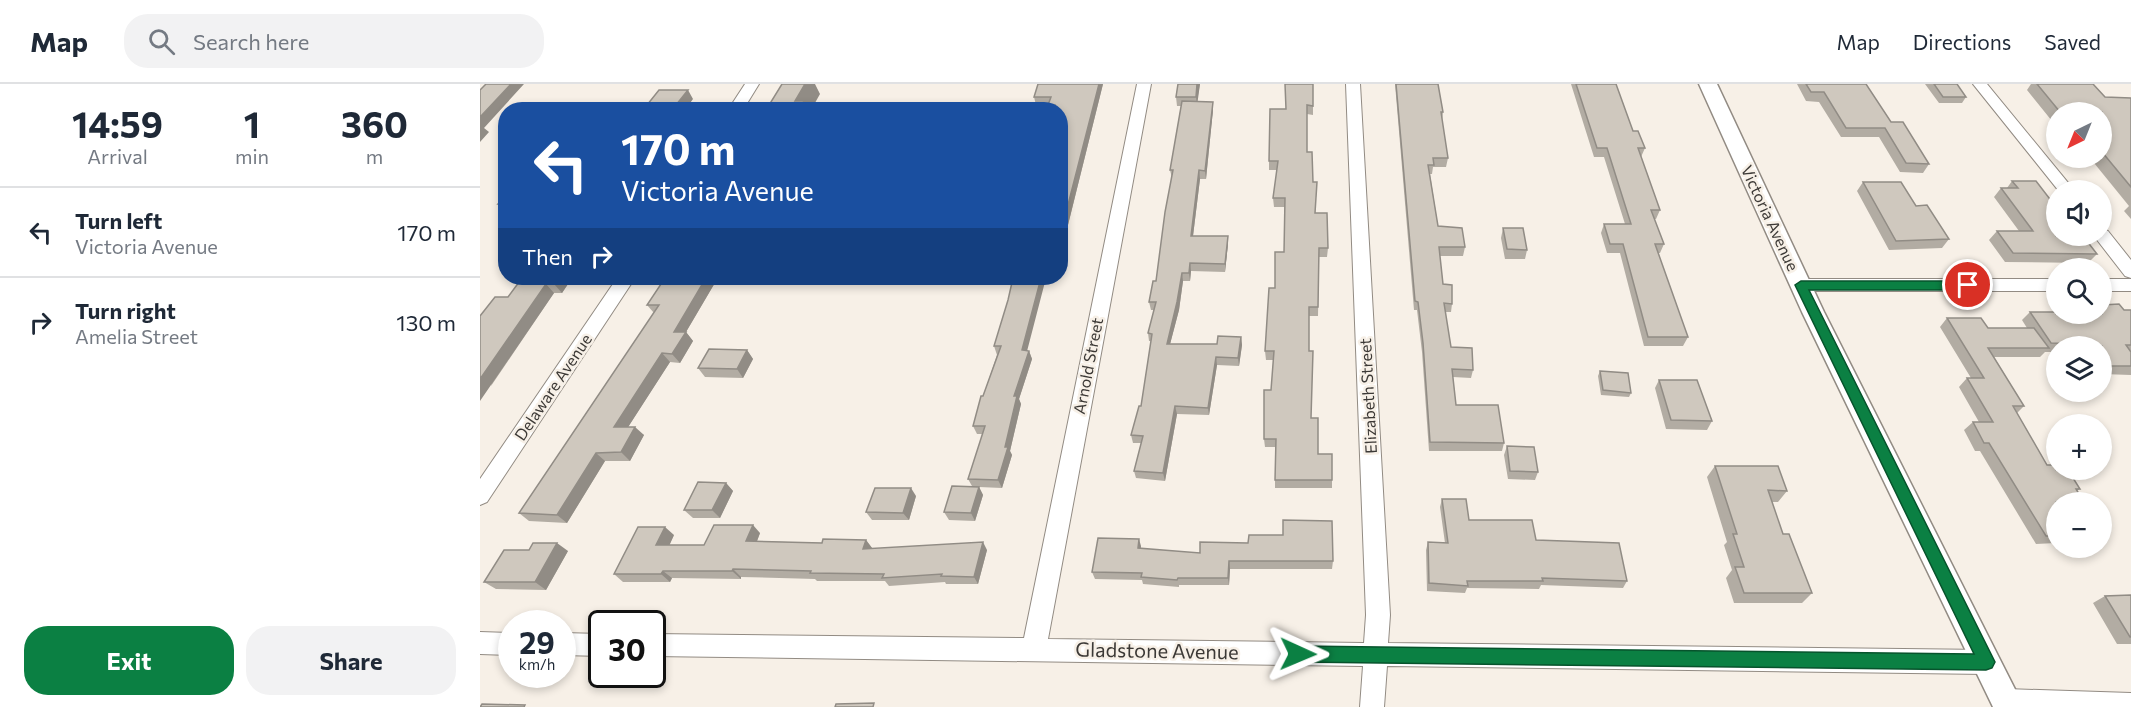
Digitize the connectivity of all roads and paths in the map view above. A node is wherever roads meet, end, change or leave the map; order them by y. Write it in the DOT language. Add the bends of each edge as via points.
graph roads {
  1 [pos="752,84"];
  2 [pos="1144,84"];
  3 [pos="1353,84"];
  4 [pos="1708,84"];
  5 [pos="1980,84"];
  6 [pos="740,102"];
  7 [pos="2058,180"];
  8 [pos="2111,246"];
  9 [pos="2131,272"];
  10 [pos="621,285"];
  11 [pos="1801,285"];
  12 [pos="2046,285"];
  13 [pos="2112,285"];
  14 [pos="2131,285"];
  15 [pos="480,496"];
  16 [pos="480,643"];
  17 [pos="498,644"];
  18 [pos="666,645"];
  19 [pos="1034,649"];
  20 [pos="1375,655"];
  21 [pos="1986,662"];
  22 [pos="2007,704"];
  23 [pos="2131,705"];
  24 [pos="1372,707"];
  1 -- 6 [label="street"];
  2 -- 19 [label="street, Arnold Street"];
  3 -- 20 [label="street, Elizabeth Street" via="1378,615"];
  4 -- 11 [label="street, Victoria Avenue"];
  5 -- 7 [label="street"];
  8 -- 9 [label="street"];
  10 -- 15 [label="street, Delaware Avenue"];
  11 -- 12 [label="street"];
  11 -- 21 [label="street, Victoria Avenue"];
  13 -- 14 [label="street"];
  16 -- 17 [label="street"];
  18 -- 19 [label="street, Gladstone Avenue"];
  19 -- 20 [label="street, Gladstone Avenue"];
  20 -- 21 [label="street, Gladstone Avenue"];
  20 -- 24 [label="street, Elizabeth Street"];
  21 -- 22 [label="street, Victoria Avenue"];
  22 -- 23 [label="street"];
}
